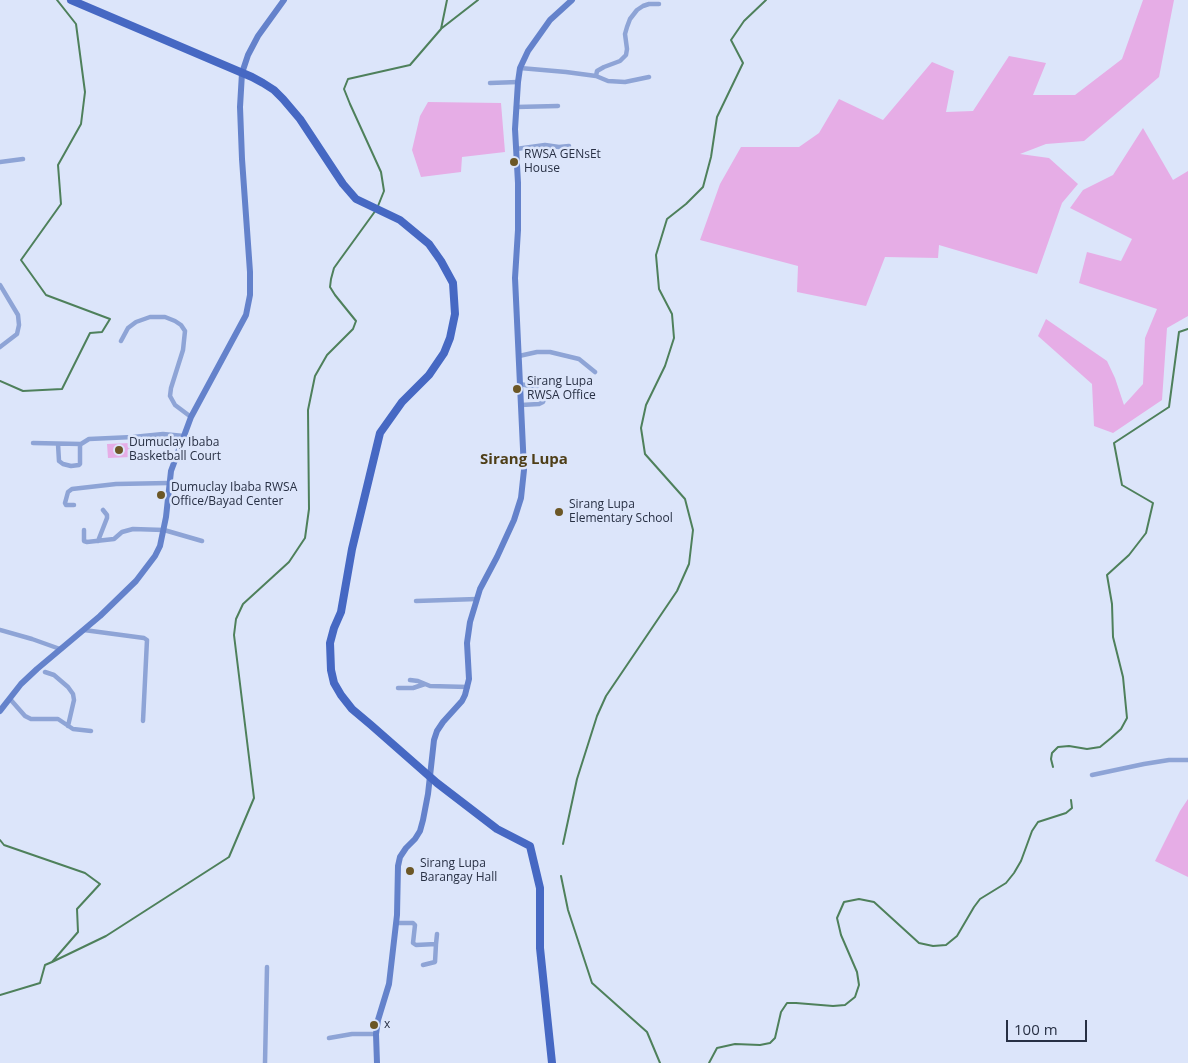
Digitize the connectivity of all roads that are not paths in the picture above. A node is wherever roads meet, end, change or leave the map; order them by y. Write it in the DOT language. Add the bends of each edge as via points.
graph roads {
  1 [pos="71,0"];
  2 [pos="284,0"];
  3 [pos="572,0"];
  4 [pos="658,4"];
  5 [pos="520,68"];
  6 [pos="242,73"];
  7 [pos="596,76"];
  8 [pos="649,77"];
  9 [pos="518,82"];
  10 [pos="490,83"];
  11 [pos="558,106"];
  12 [pos="516,107"];
  13 [pos="569,146"];
  14 [pos="516,149"];
  15 [pos="22,159"];
  16 [pos="0,162"];
  17 [pos="0,285"];
  18 [pos="121,341"];
  19 [pos="0,347"];
  20 [pos="519,356"];
  21 [pos="595,372"];
  22 [pos="520,384"];
  23 [pos="521,405"];
  24 [pos="190,417"];
  25 [pos="184,436"];
  26 [pos="33,443"];
  27 [pos="58,444"];
  28 [pos="80,444"];
  29 [pos="170,483"];
  30 [pos="74,505"];
  31 [pos="103,510"];
  32 [pos="84,530"];
  33 [pos="164,530"];
  34 [pos="98,540"];
  35 [pos="202,541"];
  36 [pos="477,599"];
  37 [pos="416,601"];
  38 [pos="0,630"];
  39 [pos="82,630"];
  40 [pos="60,649"];
  41 [pos="45,672"];
  42 [pos="410,680"];
  43 [pos="425,684"];
  44 [pos="468,686"];
  45 [pos="398,688"];
  46 [pos="10,699"];
  47 [pos="0,711"];
  48 [pos="143,721"];
  49 [pos="68,726"];
  50 [pos="91,730"];
  51 [pos="1188,760"];
  52 [pos="1092,775"];
  53 [pos="430,777"];
  54 [pos="396,923"];
  55 [pos="437,934"];
  56 [pos="436,944"];
  57 [pos="423,964"];
  58 [pos="267,967"];
  59 [pos="376,1034"];
  60 [pos="329,1038"];
  61 [pos="265,1063"];
  62 [pos="377,1063"];
  63 [pos="552,1063"];
  1 -- 6 [label="main road"];
  2 -- 6 [label="street" via="258,36"];
  3 -- 5 [label="street" via="550,20"];
  4 -- 7 [label="street" via="643,6 630,19 625,34 626,55 598,71"];
  5 -- 7 [label="street"];
  5 -- 9 [label="street"];
  6 -- 24 [label="street" via="240,107 250,295 246,315"];
  6 -- 53 [label="main road" via="263,83 283,99 356,198 400,220 429,244 453,283 455,314 444,353 380,433 352,549 342,612 330,643 331,670 341,695"];
  7 -- 8 [label="street" via="608,82"];
  9 -- 10 [label="street"];
  9 -- 12 [label="street"];
  11 -- 12 [label="street"];
  12 -- 14 [label="street"];
  13 -- 14 [label="street"];
  14 -- 20 [label="street" via="518,230 515,278"];
  15 -- 16 [label="street"];
  17 -- 19 [label="street" via="18,315 19,325 16,334"];
  18 -- 24 [label="street" via="128,328 150,317 165,317 181,325 185,331 183,350 170,396 175,405"];
  20 -- 21 [label="street" via="550,352 579,359"];
  20 -- 22 [label="street"];
  22 -- 23 [label="street"];
  22 -- 23 [label="street" via="535,387 544,399 539,404"];
  23 -- 36 [label="street" via="524,470 521,498"];
  24 -- 25 [label="street"];
  25 -- 28 [label="street" via="163,434 89,439"];
  25 -- 29 [label="street"];
  26 -- 27 [label="street"];
  27 -- 28 [label="street"];
  27 -- 28 [label="street" via="59,461 71,466 80,464"];
  29 -- 30 [label="street" via="72,489 65,503"];
  29 -- 33 [label="street"];
  31 -- 34 [label="street" via="107,518"];
  32 -- 34 [label="street" via="85,542"];
  33 -- 34 [label="street" via="131,529 114,539"];
  33 -- 35 [label="street"];
  33 -- 39 [label="street" via="155,556 136,581"];
  36 -- 37 [label="street"];
  36 -- 44 [label="street" via="468,633"];
  38 -- 40 [label="street"];
  39 -- 40 [label="street"];
  39 -- 48 [label="street" via="146,640"];
  40 -- 46 [label="street" via="21,684"];
  41 -- 49 [label="street" via="58,678 73,694"];
  42 -- 43 [label="street"];
  43 -- 44 [label="street"];
  43 -- 45 [label="street"];
  44 -- 53 [label="street" via="462,701 437,731"];
  46 -- 47 [label="street"];
  46 -- 49 [label="street" via="31,719 58,719"];
  49 -- 50 [label="street"];
  51 -- 52 [label="street" via="1169,760"];
  53 -- 54 [label="street" via="420,831 400,857"];
  53 -- 63 [label="main road" via="497,829 530,846 540,888 540,948"];
  54 -- 56 [label="street" via="415,925 414,944"];
  54 -- 59 [label="street" via="389,984"];
  55 -- 56 [label="street"];
  56 -- 57 [label="street" via="435,962"];
  58 -- 61 [label="street"];
  59 -- 60 [label="street"];
  59 -- 62 [label="street"];
}
